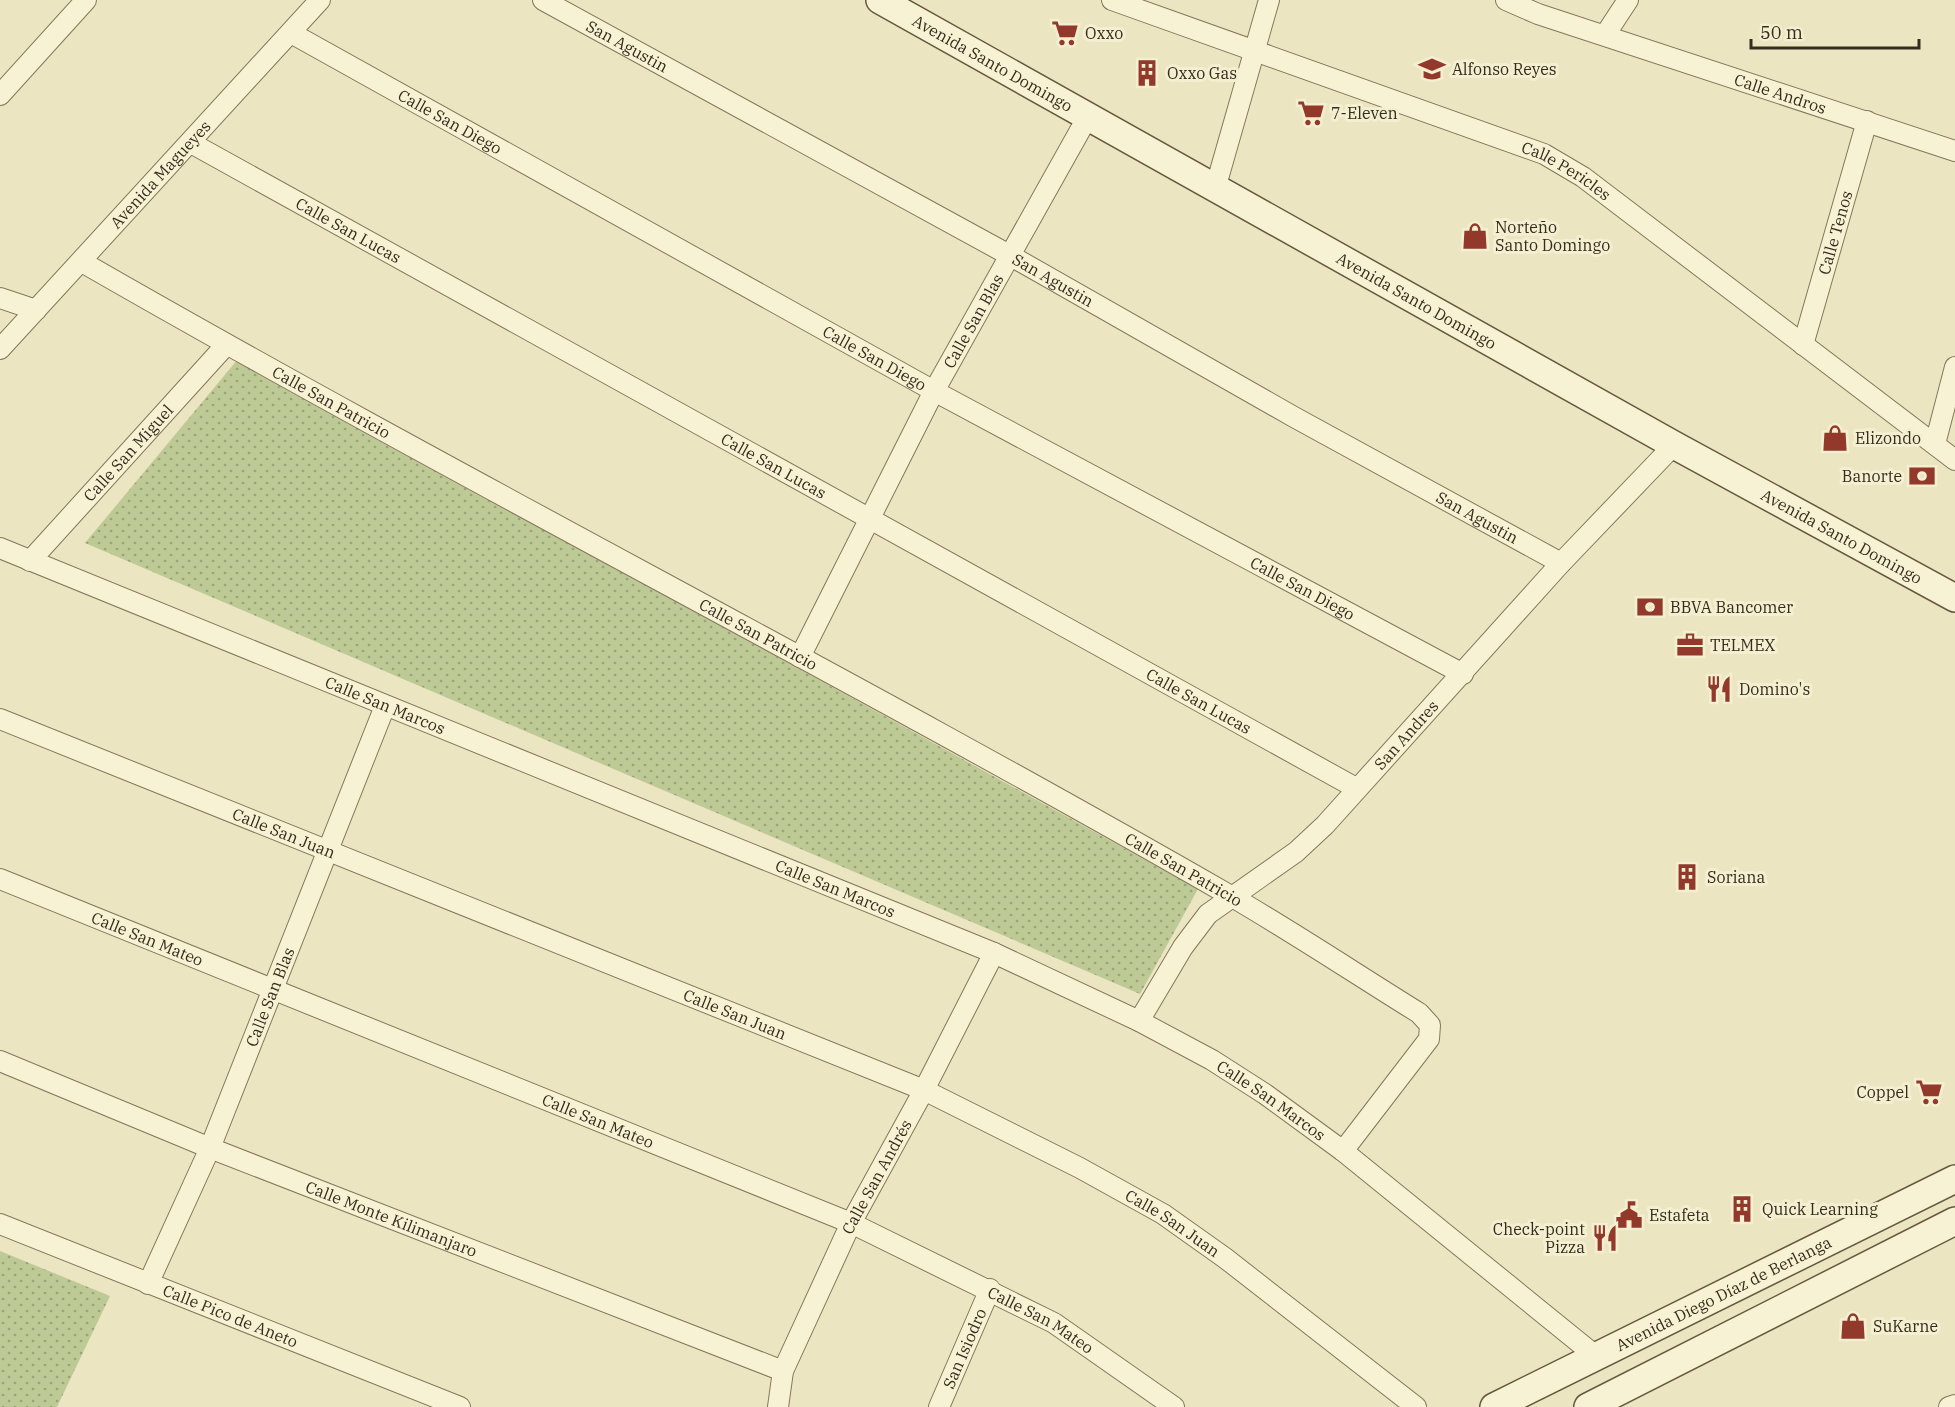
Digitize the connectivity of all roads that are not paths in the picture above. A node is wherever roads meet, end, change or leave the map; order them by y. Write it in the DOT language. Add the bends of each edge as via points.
graph roads {
  1 [pos="86,0"];
  2 [pos="320,0"];
  3 [pos="543,0"];
  4 [pos="879,0"];
  5 [pos="1112,0"];
  6 [pos="1269,0"];
  7 [pos="1506,0"];
  8 [pos="1628,0"];
  9 [pos="291,33"];
  10 [pos="1605,35"];
  11 [pos="1253,52"];
  12 [pos="0,95"];
  13 [pos="1087,118"];
  14 [pos="1867,121"];
  15 [pos="191,143"];
  16 [pos="1955,151"];
  17 [pos="1215,189"];
  18 [pos="1011,256"];
  19 [pos="82,262"];
  20 [pos="0,298"];
  21 [pos="36,310"];
  22 [pos="226,345"];
  23 [pos="1803,345"];
  24 [pos="0,349"];
  25 [pos="1955,367"];
  26 [pos="934,391"];
  27 [pos="1935,444"];
  28 [pos="1674,445"];
  29 [pos="1955,460"];
  30 [pos="870,519"];
  31 [pos="0,548"];
  32 [pos="30,561"];
  33 [pos="1561,563"];
  34 [pos="1955,598"];
  35 [pos="800,657"];
  36 [pos="1463,674"];
  37 [pos="385,706"];
  38 [pos="0,719"];
  39 [pos="1356,788"];
  40 [pos="328,852"];
  41 [pos="0,879"];
  42 [pos="1232,897"];
  43 [pos="994,952"];
  44 [pos="274,989"];
  45 [pos="1139,1021"];
  46 [pos="0,1061"];
  47 [pos="924,1090"];
  48 [pos="210,1148"];
  49 [pos="1343,1151"];
  50 [pos="1955,1179"];
  51 [pos="1955,1221"];
  52 [pos="851,1223"];
  53 [pos="0,1224"];
  54 [pos="148,1284"];
  55 [pos="990,1289"];
  56 [pos="1597,1357"];
  57 [pos="783,1371"];
  58 [pos="1955,1405"];
  59 [pos="460,1407"];
  60 [pos="778,1407"];
  61 [pos="939,1407"];
  62 [pos="1174,1407"];
  63 [pos="1416,1407"];
  64 [pos="1494,1407"];
  65 [pos="1588,1407"];
  66 [pos="1949,1407"];
  1 -- 12 [label="street"];
  2 -- 9 [label="street, Avenida Magueyes"];
  3 -- 18 [label="street, San Agustin"];
  4 -- 13 [label="main road, Avenida Santo Domingo"];
  5 -- 11 [label="street, Calle Pericles"];
  6 -- 11 [label="street"];
  7 -- 10 [label="street, Calle Andros"];
  8 -- 10 [label="street"];
  9 -- 15 [label="street, Avenida Magueyes"];
  9 -- 26 [label="street, Calle San Diego"];
  10 -- 14 [label="street, Calle Andros"];
  11 -- 17 [label="street"];
  11 -- 23 [label="street, Calle Pericles" via="1544,154 1583,177"];
  13 -- 17 [label="main road, Avenida Santo Domingo"];
  13 -- 18 [label="street, Calle San Blas"];
  14 -- 16 [label="street, Calle Andros"];
  14 -- 23 [label="street, Calle Tenos"];
  15 -- 19 [label="street, Avenida Magueyes"];
  15 -- 30 [label="street, Calle San Lucas"];
  17 -- 28 [label="main road, Avenida Santo Domingo"];
  18 -- 26 [label="street, Calle San Blas"];
  18 -- 33 [label="street, San Agustin"];
  19 -- 21 [label="street, Avenida Magueyes"];
  19 -- 22 [label="street, Calle San Patricio"];
  20 -- 21 [label="street"];
  21 -- 24 [label="street, Avenida Magueyes"];
  22 -- 32 [label="street, Calle San Miguel"];
  22 -- 35 [label="street, Calle San Patricio"];
  23 -- 27 [label="street, Calle Pericles"];
  25 -- 27 [label="street"];
  26 -- 30 [label="street, Calle San Blas"];
  26 -- 36 [label="street, Calle San Diego"];
  27 -- 29 [label="street, Calle Pericles"];
  28 -- 33 [label="street, San Andres"];
  28 -- 34 [label="main road, Avenida Santo Domingo"];
  30 -- 35 [label="street, Calle San Blas"];
  30 -- 39 [label="street, Calle San Lucas"];
  31 -- 32 [label="street, Calle San Marcos"];
  32 -- 37 [label="street, Calle San Marcos"];
  33 -- 36 [label="street, San Andres"];
  35 -- 42 [label="street, Calle San Patricio"];
  36 -- 39 [label="street, San Andres"];
  37 -- 40 [label="street, Calle San Blas"];
  37 -- 43 [label="street, Calle San Marcos"];
  38 -- 40 [label="street, Calle San Juan"];
  39 -- 42 [label="street, San Andres" via="1296,852"];
  40 -- 44 [label="street, Calle San Blas"];
  40 -- 47 [label="street, Calle San Juan"];
  41 -- 44 [label="street, Calle San Mateo"];
  42 -- 45 [label="street, San Andres" via="1208,914"];
  42 -- 49 [label="street, Calle San Patricio" via="1427,1020 1429,1039"];
  43 -- 45 [label="street, Calle San Marcos"];
  43 -- 47 [label="street, Calle San Andrés"];
  44 -- 48 [label="street, Calle San Blas"];
  44 -- 52 [label="street, Calle San Mateo"];
  45 -- 49 [label="street, Calle San Marcos" via="1212,1060"];
  46 -- 48 [label="street, Calle Monte Kilimanjaro"];
  47 -- 52 [label="street, Calle San Andrés"];
  47 -- 63 [label="street, Calle San Juan" via="1163,1214"];
  48 -- 54 [label="street, Calle San Blas"];
  48 -- 57 [label="street, Calle Monte Kilimanjaro"];
  49 -- 56 [label="street, Calle San Marcos"];
  50 -- 56 [label="main road, Avenida Diego Díaz de Berlanga"];
  51 -- 65 [label="main road"];
  52 -- 55 [label="street, Calle San Mateo"];
  52 -- 57 [label="street, Calle San Andrés"];
  53 -- 54 [label="street, Calle Pico de Aneto"];
  54 -- 59 [label="street, Calle Pico de Aneto"];
  55 -- 61 [label="street, San Isiodro"];
  55 -- 62 [label="street, Calle San Mateo" via="1054,1323"];
  56 -- 64 [label="main road, Avenida Diego Díaz de Berlanga"];
  57 -- 60 [label="street, Calle San Andrés"];
  58 -- 66 [label="street"];
}
